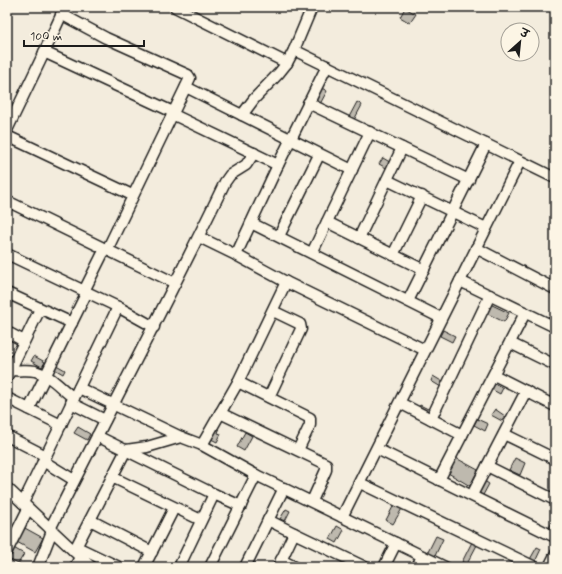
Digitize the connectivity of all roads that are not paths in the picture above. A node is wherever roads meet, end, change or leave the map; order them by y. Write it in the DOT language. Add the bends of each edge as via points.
graph roads {
  1 [pos="175,7"];
  2 [pos="308,8"];
  3 [pos="63,11"];
  4 [pos="294,50"];
  5 [pos="44,52"];
  6 [pos="287,63"];
  7 [pos="327,66"];
  8 [pos="186,87"];
  9 [pos="308,103"];
  10 [pos="172,113"];
  11 [pos="242,115"];
  12 [pos="7,130"];
  13 [pos="370,132"];
  14 [pos="7,136"];
  15 [pos="290,139"];
  16 [pos="486,144"];
  17 [pos="402,148"];
  18 [pos="254,153"];
  19 [pos="319,154"];
  20 [pos="520,161"];
  21 [pos="278,165"];
  22 [pos="352,170"];
  23 [pos="555,178"];
  24 [pos="387,180"];
  25 [pos="469,180"];
  26 [pos="132,195"];
  27 [pos="422,196"];
  28 [pos="7,201"];
  29 [pos="453,212"];
  30 [pos="327,222"];
  31 [pos="251,223"];
  32 [pos="486,228"];
  33 [pos="199,236"];
  34 [pos="279,236"];
  35 [pos="359,238"];
  36 [pos="476,248"];
  37 [pos="106,249"];
  38 [pos="312,253"];
  39 [pos="7,254"];
  40 [pos="236,255"];
  41 [pos="393,255"];
  42 [pos="424,270"];
  43 [pos="460,281"];
  44 [pos="286,282"];
  45 [pos="175,283"];
  46 [pos="555,289"];
  47 [pos="86,292"];
  48 [pos="7,293"];
  49 [pos="490,295"];
  50 [pos="408,301"];
  51 [pos="118,307"];
  52 [pos="40,309"];
  53 [pos="272,311"];
  54 [pos="525,313"];
  55 [pos="441,318"];
  56 [pos="72,323"];
  57 [pos="154,326"];
  58 [pos="555,326"];
  59 [pos="7,332"];
  60 [pos="24,341"];
  61 [pos="510,343"];
  62 [pos="425,350"];
  63 [pos="555,365"];
  64 [pos="8,372"];
  65 [pos="46,375"];
  66 [pos="494,375"];
  67 [pos="238,382"];
  68 [pos="79,388"];
  69 [pos="526,391"];
  70 [pos="270,397"];
  71 [pos="7,398"];
  72 [pos="73,401"];
  73 [pos="400,403"];
  74 [pos="114,404"];
  75 [pos="555,406"];
  76 [pos="29,409"];
  77 [pos="220,413"];
  78 [pos="431,419"];
  79 [pos="106,420"];
  80 [pos="61,425"];
  81 [pos="504,434"];
  82 [pos="462,435"];
  83 [pos="7,436"];
  84 [pos="96,436"];
  85 [pos="181,438"];
  86 [pos="202,445"];
  87 [pos="377,449"];
  88 [pos="126,450"];
  89 [pos="298,450"];
  90 [pos="44,458"];
  91 [pos="555,459"];
  92 [pos="488,466"];
  93 [pos="256,475"];
  94 [pos="112,477"];
  95 [pos="74,480"];
  96 [pos="439,480"];
  97 [pos="360,483"];
  98 [pos="7,488"];
  99 [pos="284,488"];
  100 [pos="214,494"];
  101 [pos="472,495"];
  102 [pos="555,500"];
  103 [pos="312,501"];
  104 [pos="26,506"];
  105 [pos="241,506"];
  106 [pos="174,508"];
  107 [pos="342,517"];
  108 [pos="90,520"];
  109 [pos="201,520"];
  110 [pos="268,520"];
  111 [pos="51,530"];
  112 [pos="294,533"];
  113 [pos="555,537"];
  114 [pos="396,543"];
  115 [pos="7,551"];
  116 [pos="77,552"];
  117 [pos="152,552"];
  118 [pos="422,556"];
  119 [pos="555,556"];
  120 [pos="280,564"];
  121 [pos="38,567"];
  122 [pos="75,567"];
  123 [pos="91,567"];
  124 [pos="119,567"];
  125 [pos="144,567"];
  126 [pos="178,567"];
  127 [pos="210,567"];
  128 [pos="244,567"];
  129 [pos="295,567"];
  130 [pos="365,567"];
  131 [pos="384,567"];
  132 [pos="417,567"];
  133 [pos="445,567"];
  134 [pos="535,567"];
  135 [pos="550,567"];
  1 -- 6 [label="street"];
  2 -- 4 [label="street"];
  3 -- 5 [label="street"];
  3 -- 8 [label="street" via="106,38 188,75 190,80"];
  4 -- 6 [label="street"];
  4 -- 7 [label="street"];
  5 -- 10 [label="street"];
  5 -- 12 [label="street"];
  6 -- 11 [label="street"];
  7 -- 9 [label="street"];
  7 -- 16 [label="street"];
  8 -- 10 [label="street"];
  8 -- 11 [label="street"];
  9 -- 13 [label="street"];
  9 -- 15 [label="street"];
  10 -- 18 [label="street"];
  10 -- 26 [label="street"];
  11 -- 15 [label="street"];
  13 -- 17 [label="street"];
  13 -- 22 [label="street"];
  14 -- 26 [label="street"];
  15 -- 19 [label="street"];
  15 -- 21 [label="street"];
  16 -- 20 [label="street"];
  16 -- 25 [label="street"];
  17 -- 24 [label="street"];
  17 -- 25 [label="street"];
  18 -- 21 [label="street"];
  18 -- 33 [label="street" via="246,165 230,175 225,182"];
  19 -- 22 [label="street"];
  19 -- 34 [label="street"];
  20 -- 23 [label="street"];
  20 -- 32 [label="street"];
  21 -- 31 [label="street"];
  22 -- 30 [label="street"];
  24 -- 27 [label="street"];
  24 -- 35 [label="street"];
  25 -- 29 [label="street"];
  26 -- 37 [label="street"];
  27 -- 29 [label="street"];
  27 -- 41 [label="street"];
  28 -- 37 [label="street"];
  29 -- 32 [label="street"];
  29 -- 42 [label="street"];
  30 -- 35 [label="street"];
  30 -- 38 [label="street"];
  31 -- 34 [label="street"];
  31 -- 40 [label="street"];
  32 -- 36 [label="street"];
  33 -- 40 [label="street"];
  33 -- 45 [label="street"];
  34 -- 38 [label="street"];
  35 -- 41 [label="street"];
  36 -- 43 [label="street"];
  36 -- 46 [label="street"];
  37 -- 45 [label="street"];
  37 -- 47 [label="street"];
  38 -- 50 [label="street"];
  39 -- 47 [label="street"];
  40 -- 44 [label="street"];
  41 -- 42 [label="street"];
  42 -- 50 [label="street"];
  43 -- 49 [label="street"];
  43 -- 55 [label="street"];
  44 -- 53 [label="street"];
  44 -- 62 [label="street"];
  45 -- 57 [label="street"];
  47 -- 51 [label="street"];
  47 -- 56 [label="street"];
  48 -- 52 [label="street"];
  49 -- 54 [label="street"];
  49 -- 78 [label="street"];
  50 -- 55 [label="street"];
  51 -- 57 [label="street"];
  51 -- 68 [label="street"];
  52 -- 56 [label="street"];
  52 -- 60 [label="street"];
  53 -- 67 [label="street"];
  53 -- 70 [label="street" via="300,324 301,329"];
  54 -- 58 [label="street"];
  54 -- 61 [label="street"];
  55 -- 62 [label="street"];
  56 -- 65 [label="street"];
  57 -- 74 [label="street"];
  59 -- 60 [label="street"];
  60 -- 64 [label="street"];
  61 -- 63 [label="street"];
  61 -- 66 [label="street"];
  62 -- 73 [label="street"];
  64 -- 65 [label="street" via="30,370"];
  65 -- 72 [label="street"];
  65 -- 76 [label="street"];
  66 -- 69 [label="street"];
  66 -- 82 [label="street"];
  67 -- 70 [label="street"];
  67 -- 77 [label="street"];
  68 -- 72 [label="street"];
  68 -- 74 [label="street"];
  69 -- 75 [label="street"];
  69 -- 81 [label="street"];
  70 -- 89 [label="street" via="310,418 310,425"];
  71 -- 76 [label="street"];
  72 -- 79 [label="street"];
  72 -- 80 [label="street"];
  73 -- 78 [label="street"];
  73 -- 87 [label="street"];
  74 -- 79 [label="street"];
  74 -- 85 [label="street"];
  76 -- 80 [label="street"];
  77 -- 86 [label="street"];
  77 -- 89 [label="street"];
  78 -- 82 [label="street"];
  79 -- 84 [label="street"];
  80 -- 90 [label="street"];
  81 -- 91 [label="street"];
  81 -- 92 [label="street"];
  82 -- 96 [label="street"];
  83 -- 90 [label="street"];
  84 -- 88 [label="street"];
  84 -- 95 [label="street"];
  85 -- 86 [label="street"];
  85 -- 88 [label="street"];
  86 -- 93 [label="street"];
  87 -- 96 [label="street"];
  87 -- 97 [label="street"];
  88 -- 94 [label="street"];
  88 -- 100 [label="street"];
  89 -- 103 [label="street" via="327,465"];
  90 -- 95 [label="street"];
  90 -- 104 [label="street"];
  92 -- 101 [label="street"];
  92 -- 102 [label="street"];
  93 -- 99 [label="street"];
  93 -- 105 [label="street"];
  94 -- 106 [label="street"];
  94 -- 108 [label="street"];
  95 -- 111 [label="street"];
  96 -- 101 [label="street"];
  97 -- 107 [label="street"];
  97 -- 134 [label="street"];
  98 -- 104 [label="street"];
  99 -- 103 [label="street"];
  99 -- 110 [label="street"];
  100 -- 105 [label="street"];
  100 -- 109 [label="street"];
  101 -- 113 [label="street"];
  103 -- 107 [label="street"];
  104 -- 111 [label="street"];
  104 -- 115 [label="street"];
  105 -- 127 [label="street"];
  106 -- 109 [label="street"];
  106 -- 117 [label="street"];
  107 -- 114 [label="street"];
  108 -- 116 [label="street"];
  108 -- 117 [label="street"];
  109 -- 126 [label="street"];
  110 -- 112 [label="street"];
  110 -- 128 [label="street"];
  111 -- 116 [label="street"];
  111 -- 121 [label="street"];
  112 -- 120 [label="street"];
  112 -- 130 [label="street"];
  114 -- 118 [label="street"];
  114 -- 131 [label="street"];
  116 -- 122 [label="street"];
  116 -- 123 [label="street"];
  116 -- 124 [label="street"];
  117 -- 125 [label="street"];
  118 -- 132 [label="street"];
  118 -- 133 [label="street"];
  119 -- 135 [label="street"];
  120 -- 129 [label="street"];
}
